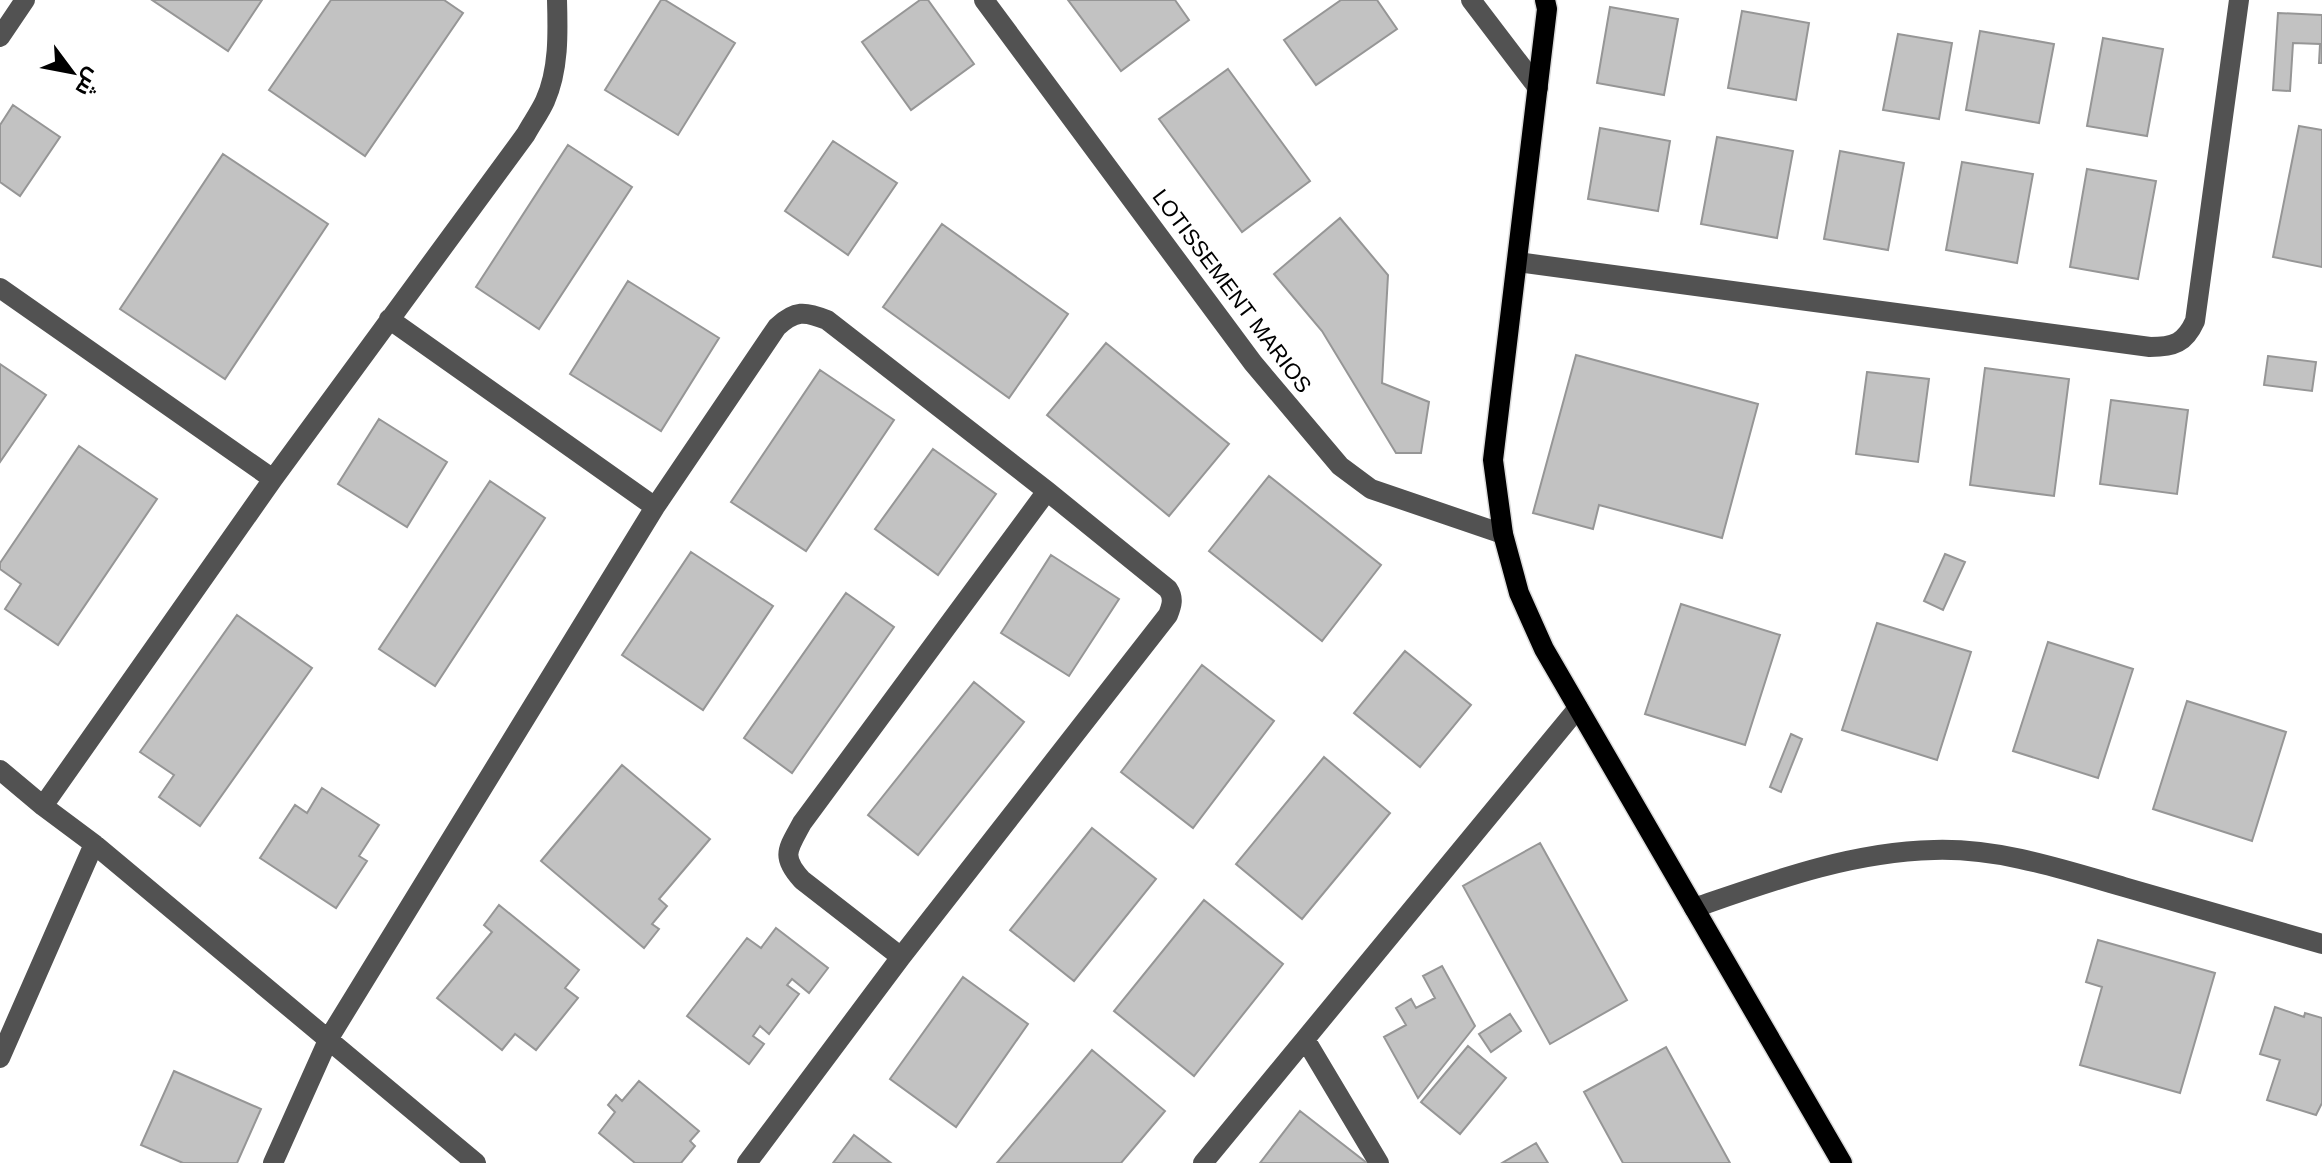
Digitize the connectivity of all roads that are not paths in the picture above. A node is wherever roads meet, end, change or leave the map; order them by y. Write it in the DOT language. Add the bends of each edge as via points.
graph roads {
  1 [pos="25,0"];
  2 [pos="557,0"];
  3 [pos="984,0"];
  4 [pos="1471,0"];
  5 [pos="1545,0"];
  6 [pos="2239,0"];
  7 [pos="0,37"];
  8 [pos="1538,88"];
  9 [pos="1517,262"];
  10 [pos="0,288"];
  11 [pos="389,319"];
  12 [pos="273,479"];
  13 [pos="1047,491"];
  14 [pos="655,507"];
  15 [pos="1503,534"];
  16 [pos="1578,708"];
  17 [pos="0,770"];
  18 [pos="43,806"];
  19 [pos="94,844"];
  20 [pos="1694,908"];
  21 [pos="2322,944"];
  22 [pos="901,957"];
  23 [pos="329,1038"];
  24 [pos="1305,1039"];
  25 [pos="0,1058"];
  26 [pos="473,1162"];
  27 [pos="273,1163"];
  28 [pos="747,1163"];
  29 [pos="1203,1163"];
  30 [pos="1379,1163"];
  31 [pos="1842,1163"];
  1 -- 7 [label="street"];
  2 -- 11 [label="street" via="556,52 545,100 526,134"];
  3 -- 15 [label="street, LOTISSEMENT MARIOS" via="1253,363 1340,466 1371,489"];
  4 -- 8 [label="street"];
  5 -- 8 [label="main road"];
  6 -- 9 [label="street" via="2195,321 2189,335 2177,343 2150,347"];
  8 -- 9 [label="main road"];
  9 -- 15 [label="main road" via="1493,460"];
  10 -- 12 [label="street"];
  11 -- 12 [label="street"];
  11 -- 14 [label="street"];
  12 -- 18 [label="street"];
  13 -- 14 [label="street" via="827,320 801,313 777,327"];
  13 -- 22 [label="street" via="790,844 790,868"];
  13 -- 22 [label="street" via="1168,589 1168,615"];
  14 -- 23 [label="street"];
  15 -- 16 [label="main road" via="1519,593"];
  16 -- 20 [label="main road"];
  16 -- 24 [label="street"];
  17 -- 18 [label="street"];
  18 -- 19 [label="street"];
  19 -- 23 [label="street"];
  19 -- 25 [label="street"];
  20 -- 21 [label="street" via="1799,872 1865,857 1935,850 1986,852 2042,863"];
  20 -- 31 [label="main road"];
  22 -- 28 [label="street"];
  23 -- 26 [label="street"];
  23 -- 27 [label="street"];
  24 -- 29 [label="street"];
  24 -- 30 [label="street"];
}
